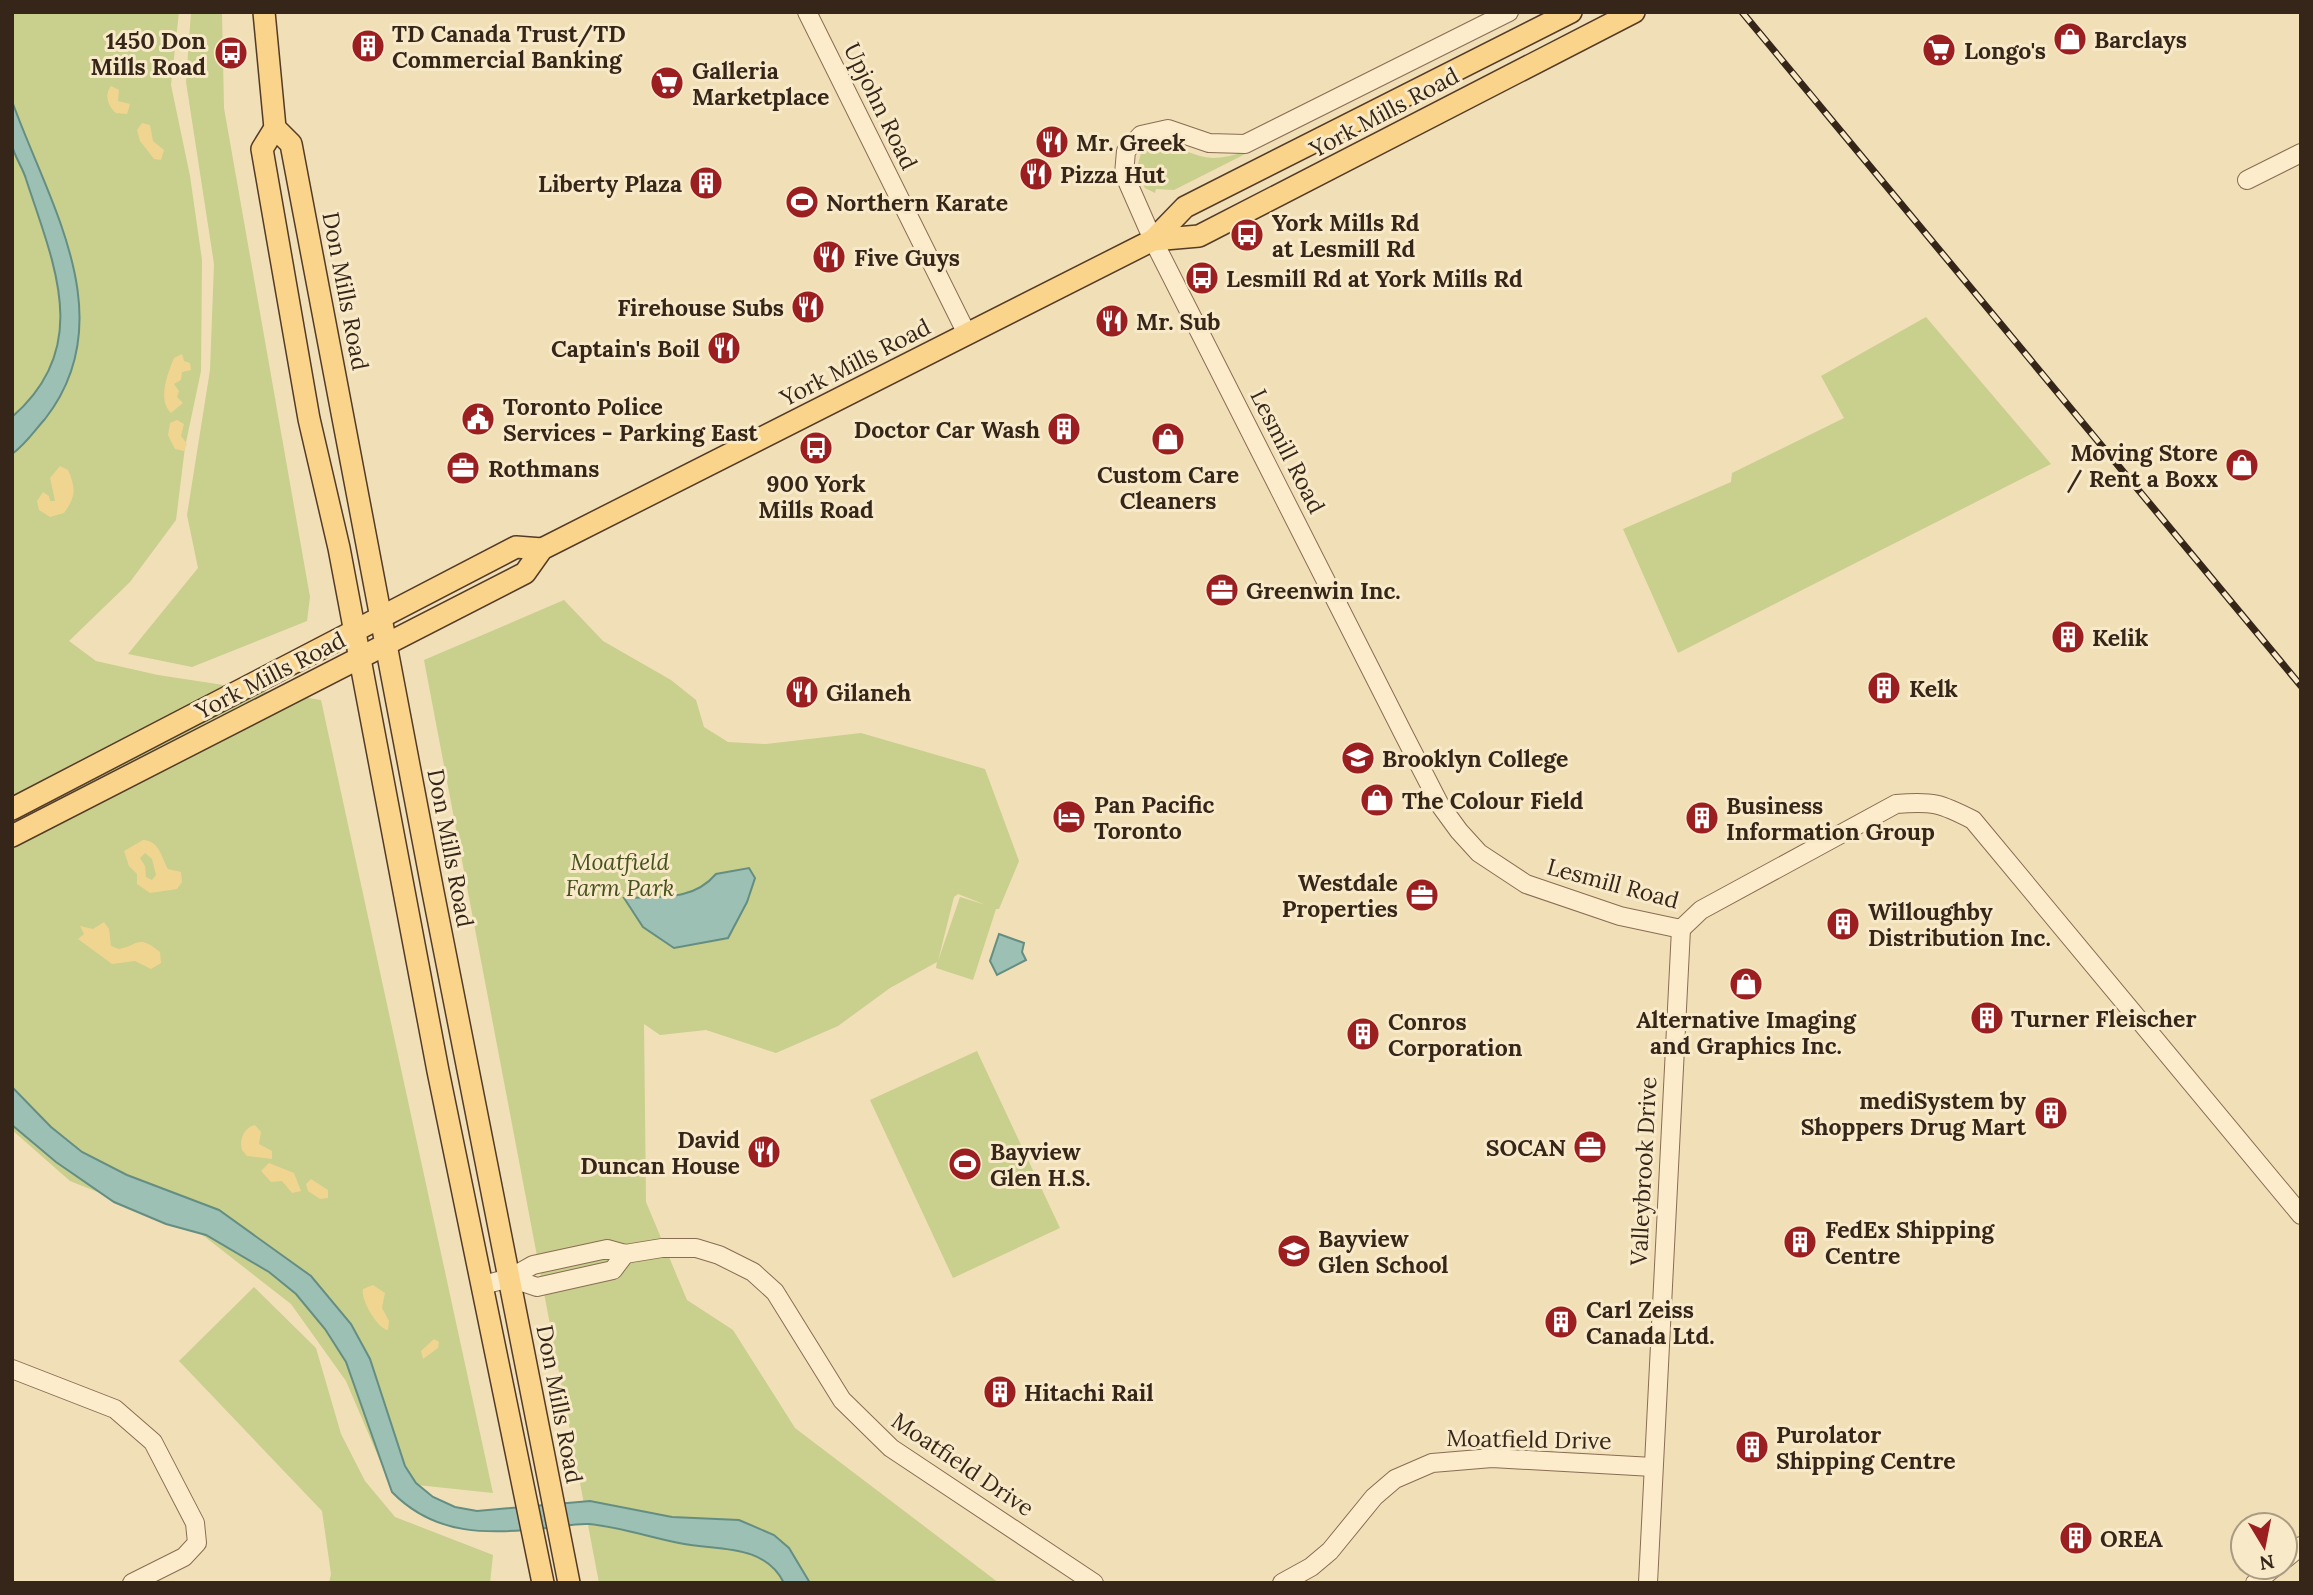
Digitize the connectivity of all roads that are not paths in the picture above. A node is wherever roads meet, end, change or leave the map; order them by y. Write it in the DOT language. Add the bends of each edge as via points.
graph roads {
  1 [pos="264,12"];
  2 [pos="807,12"];
  3 [pos="1509,12"];
  4 [pos="1571,12"];
  5 [pos="1634,12"];
  6 [pos="275,128"];
  7 [pos="2301,153"];
  8 [pos="2247,180"];
  9 [pos="306,223"];
  10 [pos="276,229"];
  11 [pos="1153,240"];
  12 [pos="967,334"];
  13 [pos="336,379"];
  14 [pos="304,381"];
  15 [pos="542,549"];
  16 [pos="380,618"];
  17 [pos="354,631"];
  18 [pos="385,646"];
  19 [pos="359,659"];
  20 [pos="12,809"];
  21 [pos="12,836"];
  22 [pos="1681,929"];
  23 [pos="2301,1215"];
  24 [pos="510,1278"];
  25 [pos="483,1285"];
  26 [pos="12,1369"];
  27 [pos="1653,1467"];
  28 [pos="132,1583"];
  29 [pos="543,1583"];
  30 [pos="569,1583"];
  31 [pos="1094,1583"];
  32 [pos="1282,1583"];
  33 [pos="1648,1583"];
  1 -- 6 [label="main road, Don Mills Road"];
  2 -- 12 [label="street, Upjohn Road"];
  3 -- 11 [label="street, York Mills Road" via="1245,144 1209,143 1168,129 1141,135 1126,151 1124,174"];
  4 -- 11 [label="main road, York Mills Road" via="1185,207"];
  5 -- 11 [label="main road, York Mills Road" via="1199,236"];
  6 -- 9 [label="main road, Don Mills Road" via="291,144"];
  6 -- 10 [label="main road, Don Mills Road" via="262,149"];
  7 -- 8 [label="street"];
  9 -- 10 [label="main road"];
  9 -- 13 [label="main road, Don Mills Road"];
  10 -- 14 [label="main road, Don Mills Road"];
  11 -- 12 [label="main road, York Mills Road"];
  11 -- 22 [label="street, Lesmill Road" via="1440,805 1459,831 1479,853 1526,884 1620,916"];
  12 -- 15 [label="main road, York Mills Road"];
  13 -- 14 [label="main road"];
  13 -- 16 [label="main road, Don Mills Road"];
  14 -- 17 [label="main road, Don Mills Road"];
  15 -- 16 [label="main road, York Mills Road" via="516,547"];
  15 -- 18 [label="main road, York Mills Road" via="525,573"];
  16 -- 17 [label="main road, York Mills Road"];
  16 -- 18 [label="main road, Don Mills Road"];
  17 -- 19 [label="main road, Don Mills Road"];
  17 -- 20 [label="main road, York Mills Road"];
  18 -- 19 [label="main road, York Mills Road"];
  18 -- 24 [label="main road, Don Mills Road"];
  19 -- 21 [label="main road, York Mills Road"];
  19 -- 25 [label="main road, Don Mills Road"];
  22 -- 23 [label="street, Lesmill Road" via="1701,910 1895,804 1929,801 1952,809 1973,820"];
  22 -- 27 [label="street, Valleybrook Drive"];
  24 -- 25 [label="street, Moatfield Drive"];
  24 -- 30 [label="main road, Don Mills Road"];
  24 -- 31 [label="street, Moatfield Drive" via="533,1265 607,1249 625,1254 695,1248 753,1272 775,1292 830,1383 866,1426 891,1448"];
  25 -- 29 [label="main road, Don Mills Road"];
  26 -- 28 [label="street" via="115,1409 153,1442 195,1523 197,1544 184,1557"];
  27 -- 32 [label="street, Moatfield Drive" via="1492,1458 1432,1463 1395,1479 1374,1497 1330,1551"];
  27 -- 33 [label="street, Valleybrook Drive"];
}
